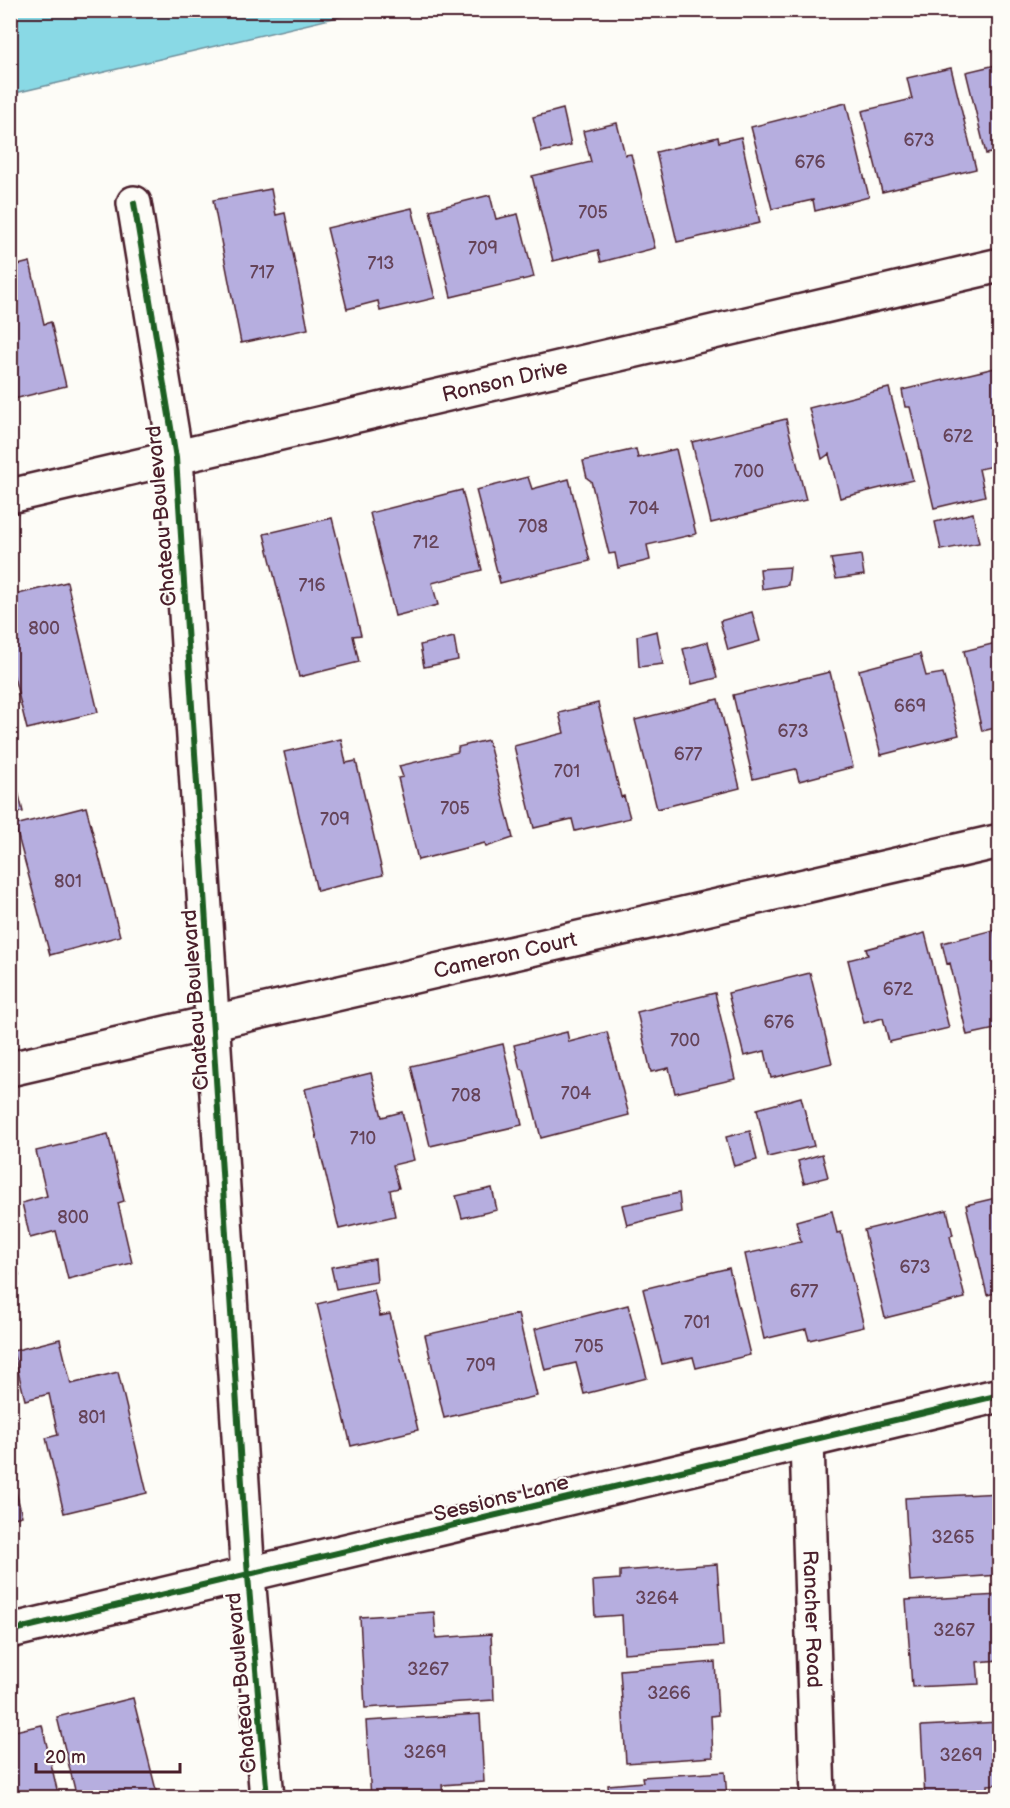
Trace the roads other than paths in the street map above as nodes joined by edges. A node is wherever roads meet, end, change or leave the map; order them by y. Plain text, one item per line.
1 (134, 203) dead end
2 (999, 265) edge
3 (176, 458) junction
4 (10, 496) edge
5 (999, 841) edge
6 (213, 1022) junction
7 (10, 1069) edge
8 (999, 1395) edge
9 (807, 1441) junction
10 (249, 1576) junction
11 (10, 1631) edge
12 (267, 1797) edge
13 (818, 1797) edge

1 - 3 street, Chateau Boulevard
2 - 3 street, Ronson Drive
3 - 4 street, Ronson Drive
3 - 6 street, Chateau Boulevard
5 - 6 street, Cameron Court
6 - 7 street, Cameron Court
6 - 10 street, Chateau Boulevard
8 - 9 street, Sessions Lane
9 - 10 street, Sessions Lane
9 - 13 street, Rancher Road
10 - 11 street, Sessions Lane
10 - 12 street, Chateau Boulevard

